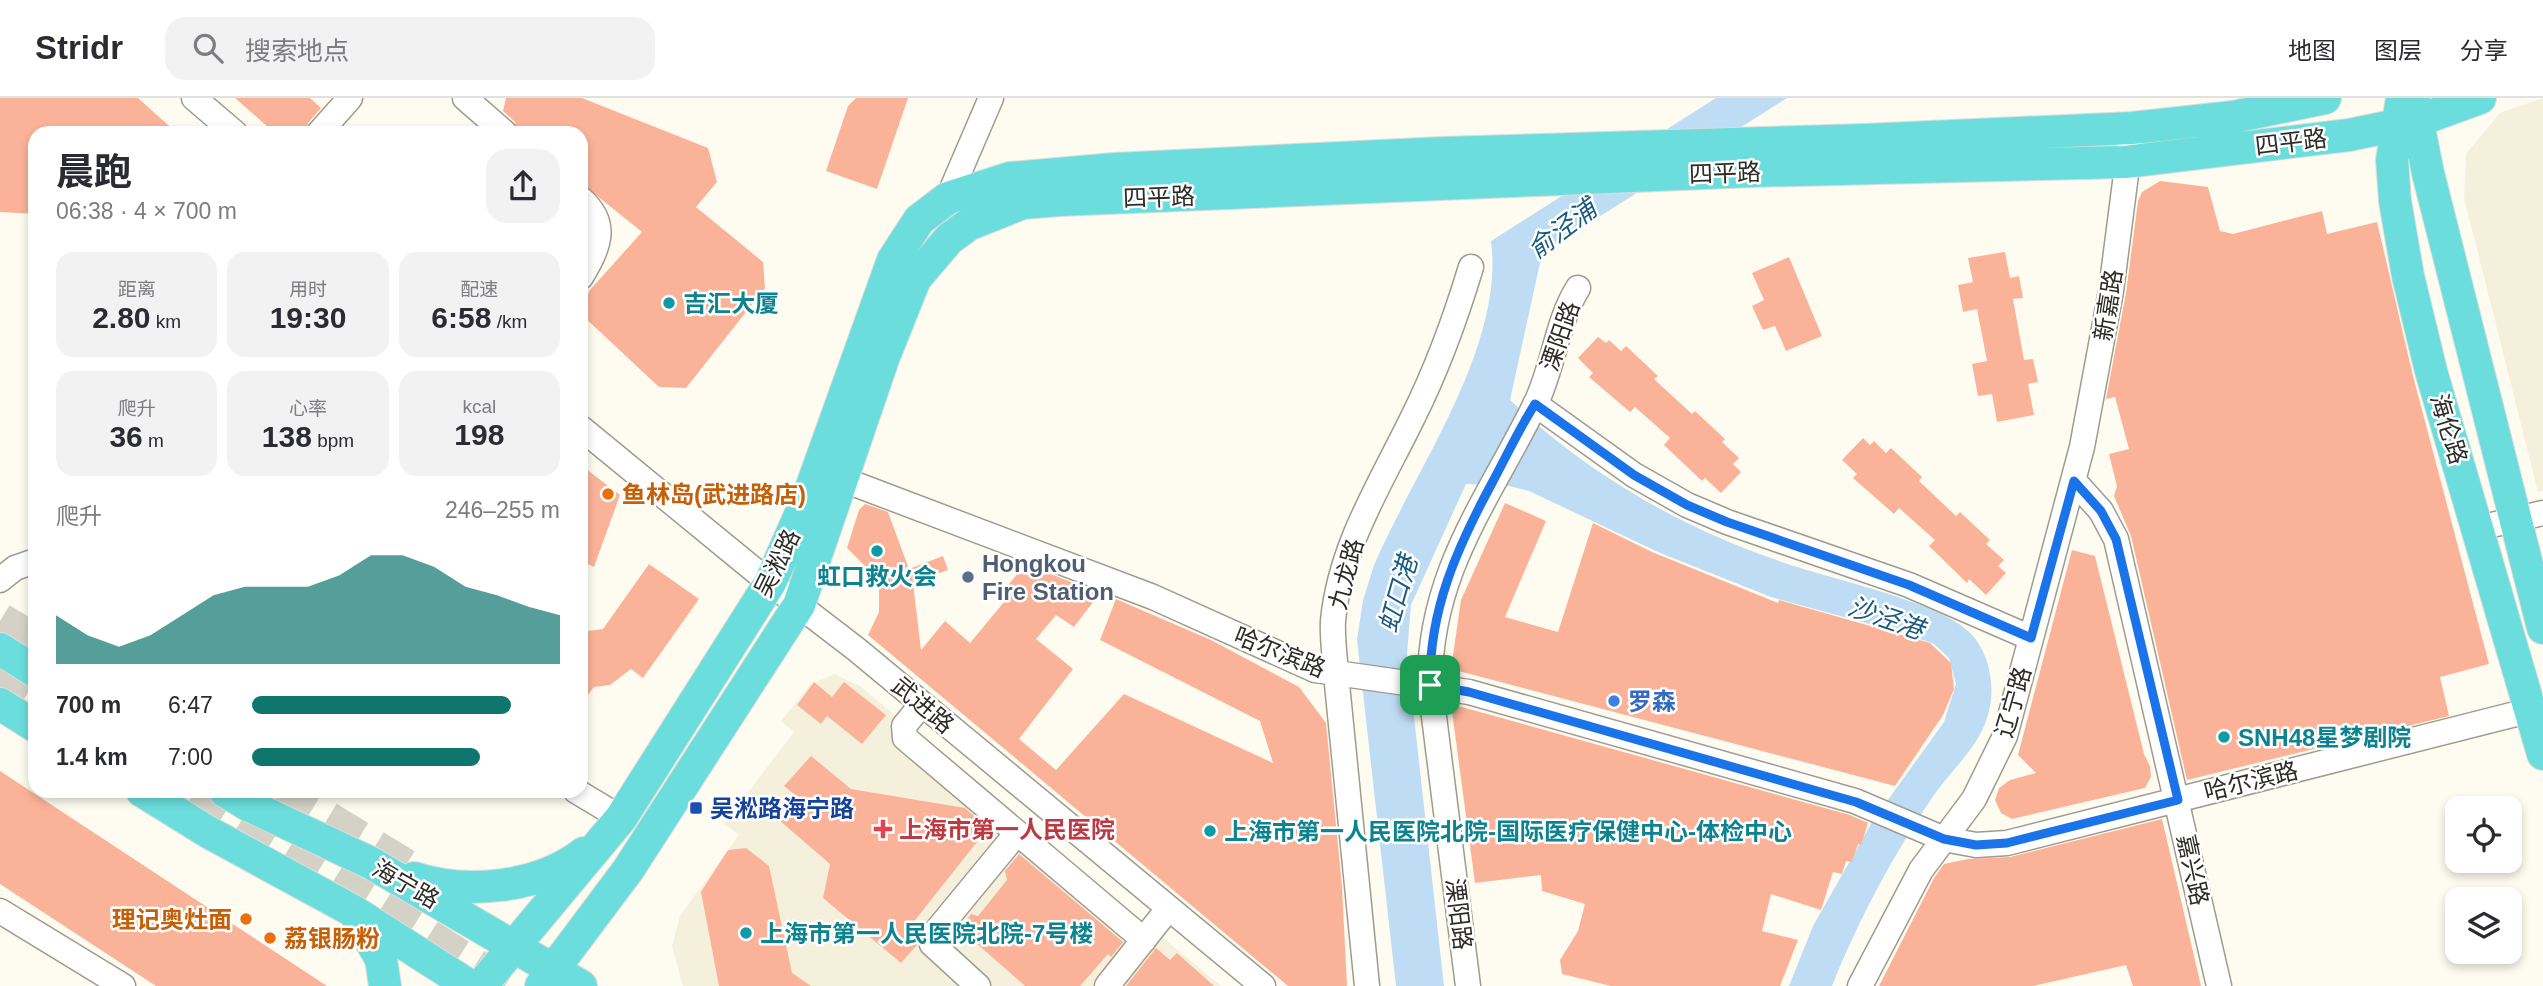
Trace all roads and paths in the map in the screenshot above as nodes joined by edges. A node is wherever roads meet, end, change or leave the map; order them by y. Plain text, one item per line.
1 (194, 98) edge
2 (350, 98) edge
3 (465, 98) edge
4 (991, 98) edge
5 (2325, 98) edge
6 (2480, 98) edge
7 (2407, 111) edge
8 (227, 126) edge
9 (325, 126) edge
10 (497, 126) edge
11 (2132, 128) junction
12 (2125, 162) junction
13 (948, 198) junction
14 (588, 206) edge
15 (968, 225) joint
16 (588, 265) edge
17 (1471, 267) dead end
18 (1578, 288) dead end
19 (1531, 410) junction
20 (588, 434) edge
21 (844, 480) junction
22 (2074, 481) junction
23 (2530, 516) edge
24 (2479, 528) junction
25 (28, 563) edge
26 (0, 580) edge
27 (770, 583) junction
28 (799, 605) junction
29 (2543, 628) edge
30 (2031, 638) junction
31 (0, 649) edge
32 (28, 667) edge
33 (1347, 676) junction
34 (1423, 684) junction
35 (0, 704) edge
36 (922, 704) junction
37 (2537, 708) edge
38 (28, 722) edge
39 (2543, 754) edge
40 (153, 798) edge
41 (236, 798) edge
42 (584, 798) edge
43 (2178, 800) junction
44 (614, 826) junction
45 (1017, 832) junction
46 (1933, 834) junction
47 (371, 863) junction
48 (1168, 909) junction
49 (0, 911) edge
50 (353, 911) junction
51 (1144, 940) junction
52 (515, 947) junction
53 (548, 977) edge
54 (123, 986) edge
55 (385, 986) edge
56 (470, 986) edge
57 (481, 986) edge
58 (581, 986) edge
59 (978, 986) edge
60 (1107, 986) edge
61 (1263, 986) edge
62 (1367, 986) edge
63 (1468, 986) edge
64 (1860, 986) edge
65 (2219, 986) edge

1 - 8 street
2 - 9 street
3 - 10 street
4 - 13 street, 吴淞路
5 - 11 main road, 四平路
6 - 7 main road, 四平路
7 - 12 main road, 四平路
7 - 23 main road, 海伦路
7 - 24 main road, 海伦路
11 - 12 street, 新嘉路
11 - 13 main road, 四平路
12 - 15 main road, 四平路
12 - 22 street, 新嘉路
13 - 27 main road, 吴淞路
14 - 16 street
15 - 21 main road, 吴淞路
17 - 33 street, 九龙路
18 - 19 street, 溧阳路
19 - 30 street, 辽宁路
19 - 34 street, 溧阳路
20 - 27 street, 武进路
21 - 28 main road, 吴淞路
21 - 33 street, 哈尔滨路
22 - 30 street, 新嘉路
22 - 43 street, 嘉兴路
23 - 24 street
23 - 29 main road, 海伦路
24 - 37 main road, 海伦路
25 - 26 street
27 - 28 street, 武进路
27 - 44 main road, 吴淞路
28 - 36 street, 武进路
28 - 53 main road, 吴淞路
30 - 46 street, 辽宁路
31 - 32 main road
33 - 34 street, 哈尔滨路
33 - 62 street, 九龙路
34 - 46 street, 哈尔滨路
34 - 63 street, 溧阳路
35 - 38 main road
36 - 45 street
36 - 48 street, 武进路
37 - 39 main road, 海伦路
37 - 43 street, 哈尔滨路
40 - 50 main road, 海宁路
41 - 47 main road, 海宁路
42 - 44 street
43 - 46 street, 哈尔滨路
43 - 65 street, 嘉兴路
44 - 47 main road
44 - 52 main road, 吴淞路
45 - 51 street
45 - 59 street
46 - 64 street, 辽宁路
47 - 52 main road, 海宁路
48 - 51 street
48 - 61 street, 武进路
49 - 54 street
50 - 55 main road
50 - 56 main road, 海宁路
51 - 60 street
52 - 53 main road, 海宁路
52 - 57 main road, 吴淞路
53 - 58 main road, 海宁路

